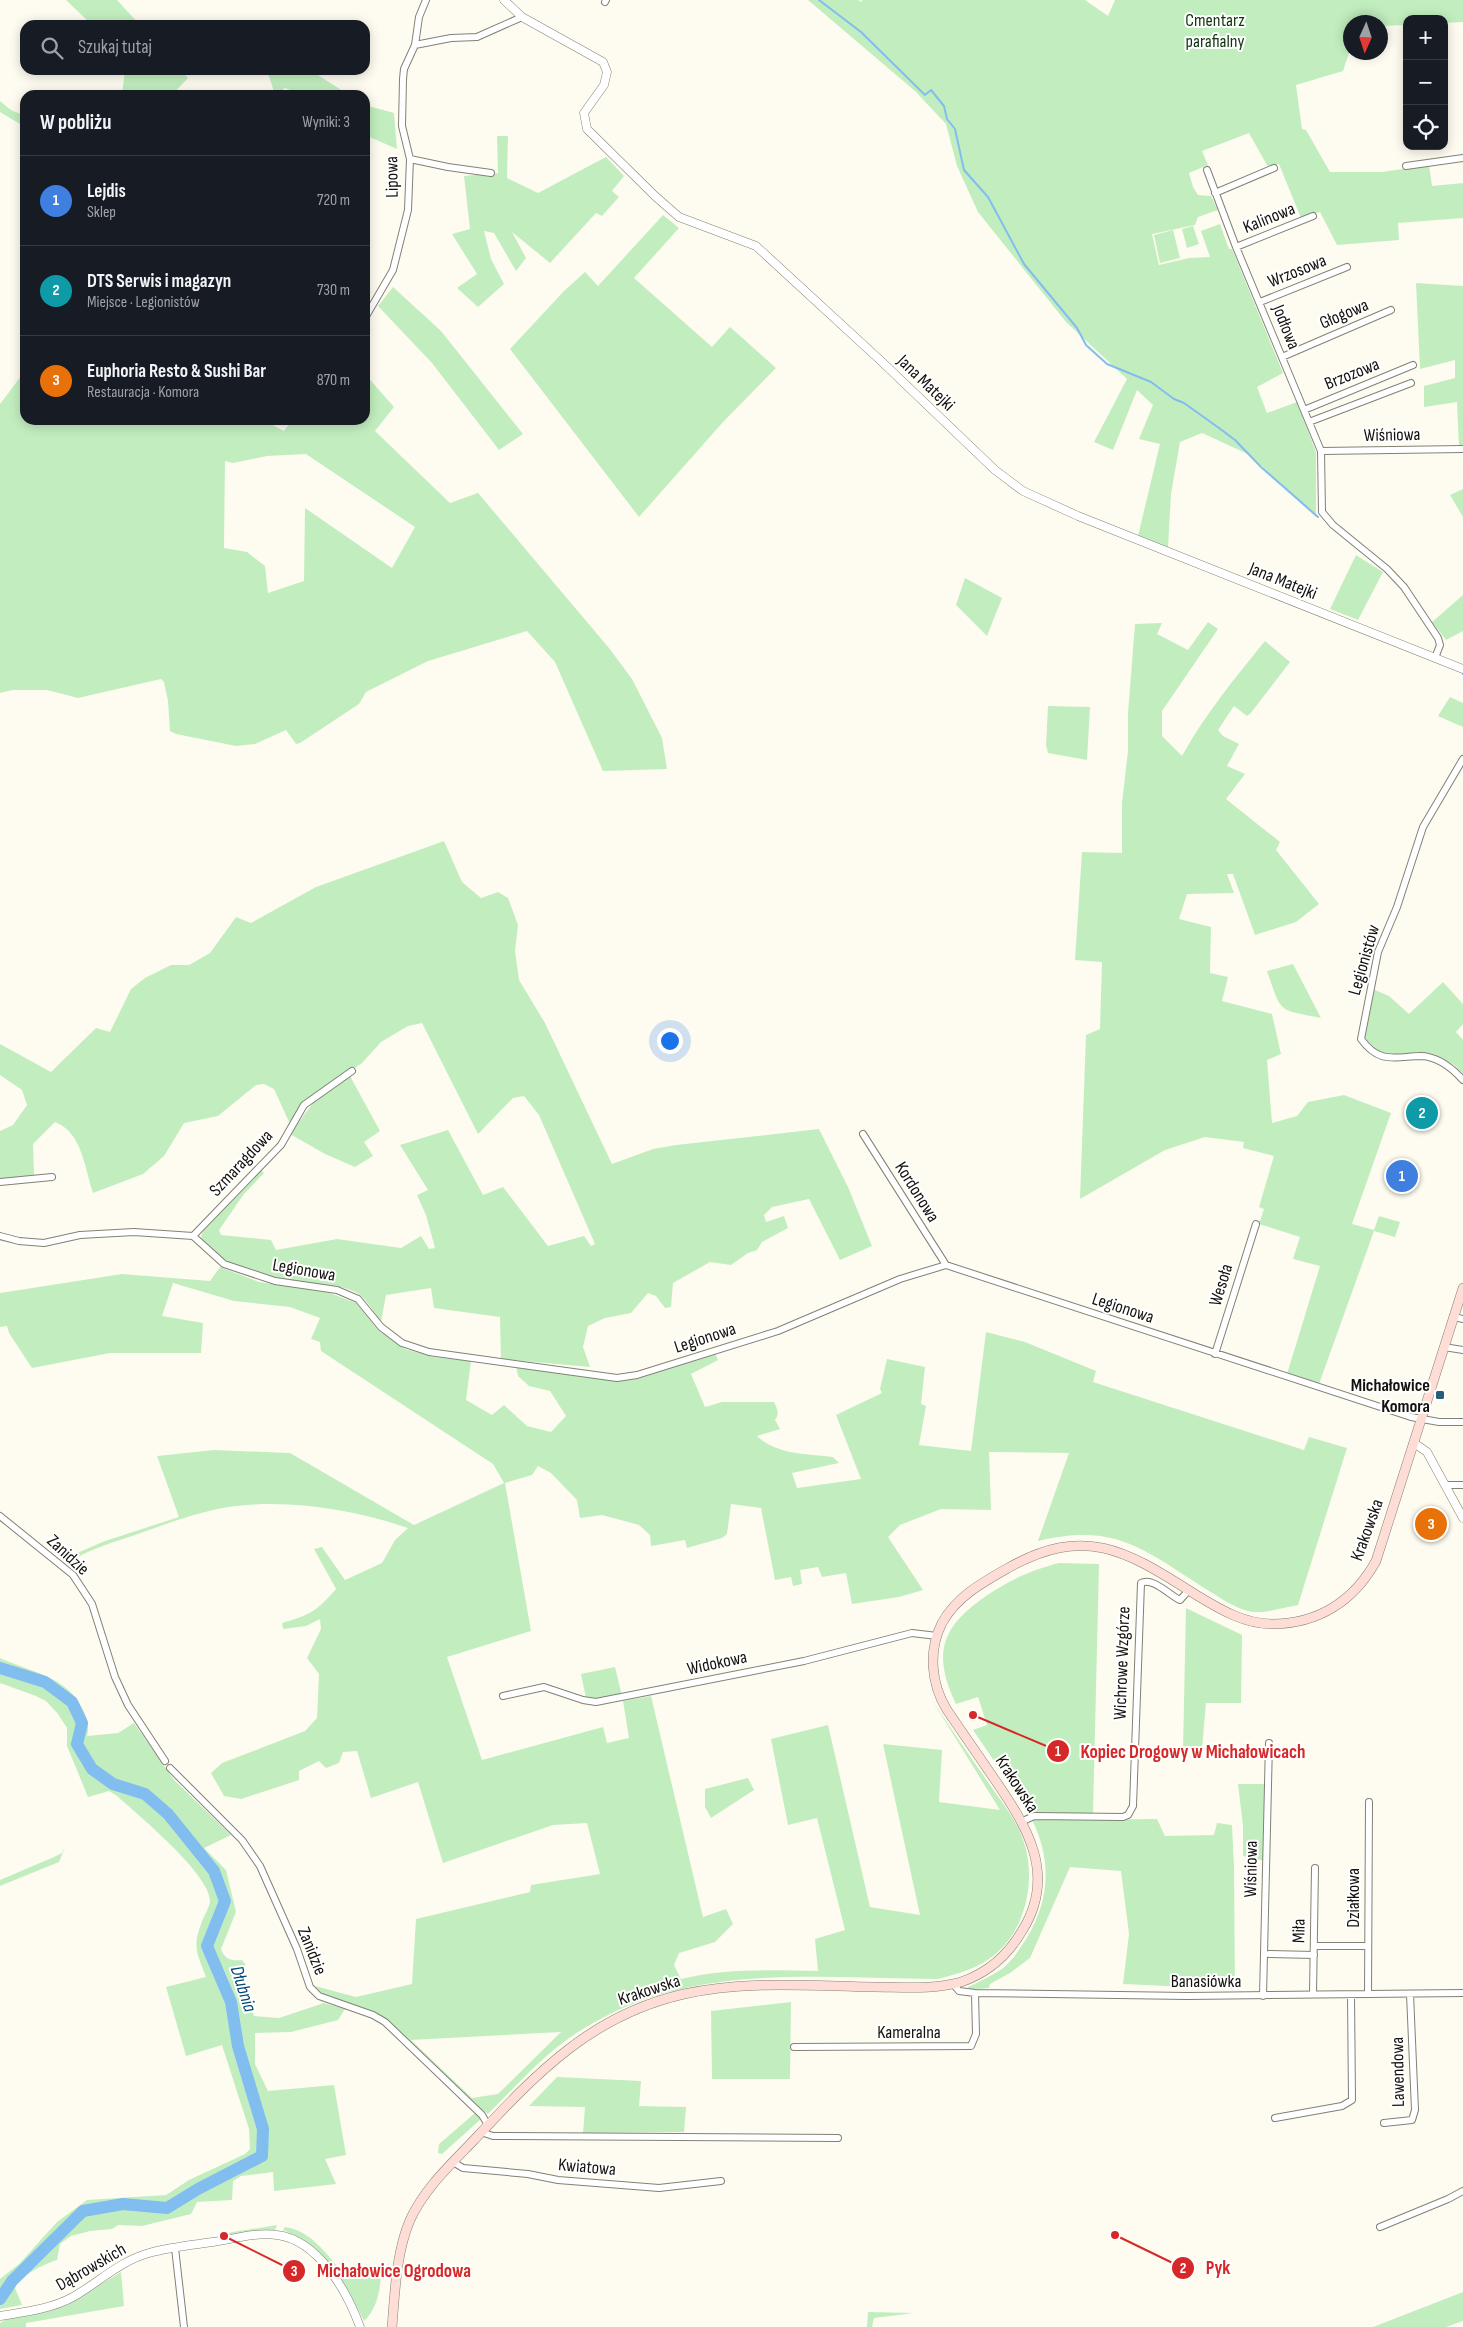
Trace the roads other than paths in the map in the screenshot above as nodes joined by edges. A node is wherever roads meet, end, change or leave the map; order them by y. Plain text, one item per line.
1 (426, 0) edge
2 (504, 0) edge
3 (522, 17) junction
4 (415, 45) junction
5 (1463, 158) edge
6 (410, 159) junction
7 (1406, 166) dead end
8 (1274, 168) dead end
9 (1207, 170) dead end
10 (491, 173) dead end
11 (1215, 192) junction
12 (1313, 216) dead end
13 (1236, 247) junction
14 (1347, 267) dead end
15 (1260, 302) junction
16 (370, 309) edge
17 (1391, 310) dead end
18 (1282, 357) junction
19 (1412, 365) dead end
20 (1410, 383) dead end
21 (1304, 410) junction
22 (1309, 422) junction
23 (1463, 449) edge
24 (1321, 451) junction
25 (1435, 658) junction
26 (1463, 669) edge
27 (1463, 759) edge
28 (352, 1071) dead end
29 (1463, 1080) edge
30 (863, 1134) dead end
31 (52, 1177) dead end
32 (0, 1182) edge
33 (1256, 1224) dead end
34 (0, 1236) edge
35 (193, 1236) junction
36 (946, 1265) junction
37 (1463, 1288) edge
38 (1459, 1318) edge
39 (1444, 1347) junction
40 (1463, 1350) edge
41 (1215, 1354) junction
42 (1421, 1419) junction
43 (1463, 1422) edge
44 (1414, 1443) junction
45 (1445, 1485) junction
46 (1463, 1485) edge
47 (0, 1516) edge
48 (1463, 1518) edge
49 (1189, 1590) junction
50 (937, 1636) junction
51 (503, 1696) dead end
52 (1269, 1743) dead end
53 (165, 1761) dead end
54 (170, 1768) dead end
55 (1369, 1802) dead end
56 (1023, 1821) junction
57 (1315, 1868) dead end
58 (1314, 1946) junction
59 (1364, 1946) dead end
60 (1269, 1954) dead end
61 (1314, 1955) junction
62 (952, 1984) junction
63 (975, 1993) junction
64 (1463, 1993) edge
65 (1314, 1994) junction
66 (1368, 1994) junction
67 (1410, 1994) junction
68 (1263, 1996) junction
69 (1350, 1996) junction
70 (794, 2047) dead end
71 (1275, 2118) dead end
72 (1384, 2123) dead end
73 (488, 2125) junction
74 (481, 2132) junction
75 (838, 2138) dead end
76 (453, 2162) junction
77 (721, 2181) dead end
78 (1463, 2191) edge
79 (1380, 2227) dead end
80 (175, 2248) junction
81 (2, 2316) edge
82 (184, 2327) edge
83 (360, 2327) edge
84 (392, 2327) edge

1 - 4 street, Lipowa
2 - 3 street, Jana Matejki
3 - 4 street
3 - 25 street, Jana Matejki
4 - 6 street, Lipowa
5 - 7 street
6 - 10 street
6 - 16 street, Lipowa
8 - 11 street
9 - 11 street, Jodłowa
11 - 13 street, Jodłowa
12 - 13 street, Kalinowa
13 - 15 street, Jodłowa
14 - 15 street, Wrzosowa
15 - 18 street, Jodłowa
17 - 18 street, Głogowa
18 - 21 street, Jodłowa
19 - 21 street, Brzozowa
20 - 22 street, Brzozowa
21 - 22 street, Jodłowa
22 - 24 street, Jodłowa
23 - 24 street, Wiśniowa
24 - 25 street, Jodłowa
25 - 26 street, Jana Matejki
27 - 29 street, Legionistów
28 - 35 street, Szmaragdowa
30 - 36 street, Kordonowa
31 - 32 street
33 - 41 street, Wesoła
34 - 35 street
35 - 36 street, Legionowa
36 - 41 street, Legionowa
37 - 38 main road, Krakowska
38 - 39 main road, Krakowska
39 - 40 street
39 - 42 main road, Krakowska
41 - 42 street, Legionowa
42 - 43 street, Legionowa
42 - 44 main road, Krakowska
44 - 45 street
44 - 49 main road, Krakowska
45 - 46 street
45 - 48 street
47 - 53 street, Zanidzie
49 - 50 main road, Krakowska
49 - 56 street, Wichrowe Wzgórze
50 - 51 street, Widokowa
50 - 56 main road, Krakowska
52 - 68 street, Wiśniowa
54 - 73 street, Zanidzie
55 - 66 street, Działkowa
56 - 62 main road, Krakowska
57 - 58 street, Miła
58 - 59 street
58 - 61 street, Miła
60 - 61 street
61 - 65 street, Miła
62 - 63 street, Banasiówka
62 - 73 main road, Krakowska
63 - 68 street, Banasiówka
63 - 70 street, Kameralna
64 - 67 street, Banasiówka
65 - 68 street, Banasiówka
65 - 69 street, Banasiówka
66 - 67 street, Banasiówka
66 - 69 street, Banasiówka
67 - 72 street, Lawendowa
69 - 71 street
73 - 74 main road, Krakowska
74 - 75 street
74 - 76 main road, Krakowska
76 - 77 street, Kwiatowa
76 - 84 main road, Krakowska
78 - 79 street
80 - 81 street, Dąbrowskich
80 - 82 street
80 - 83 street, Dąbrowskich

